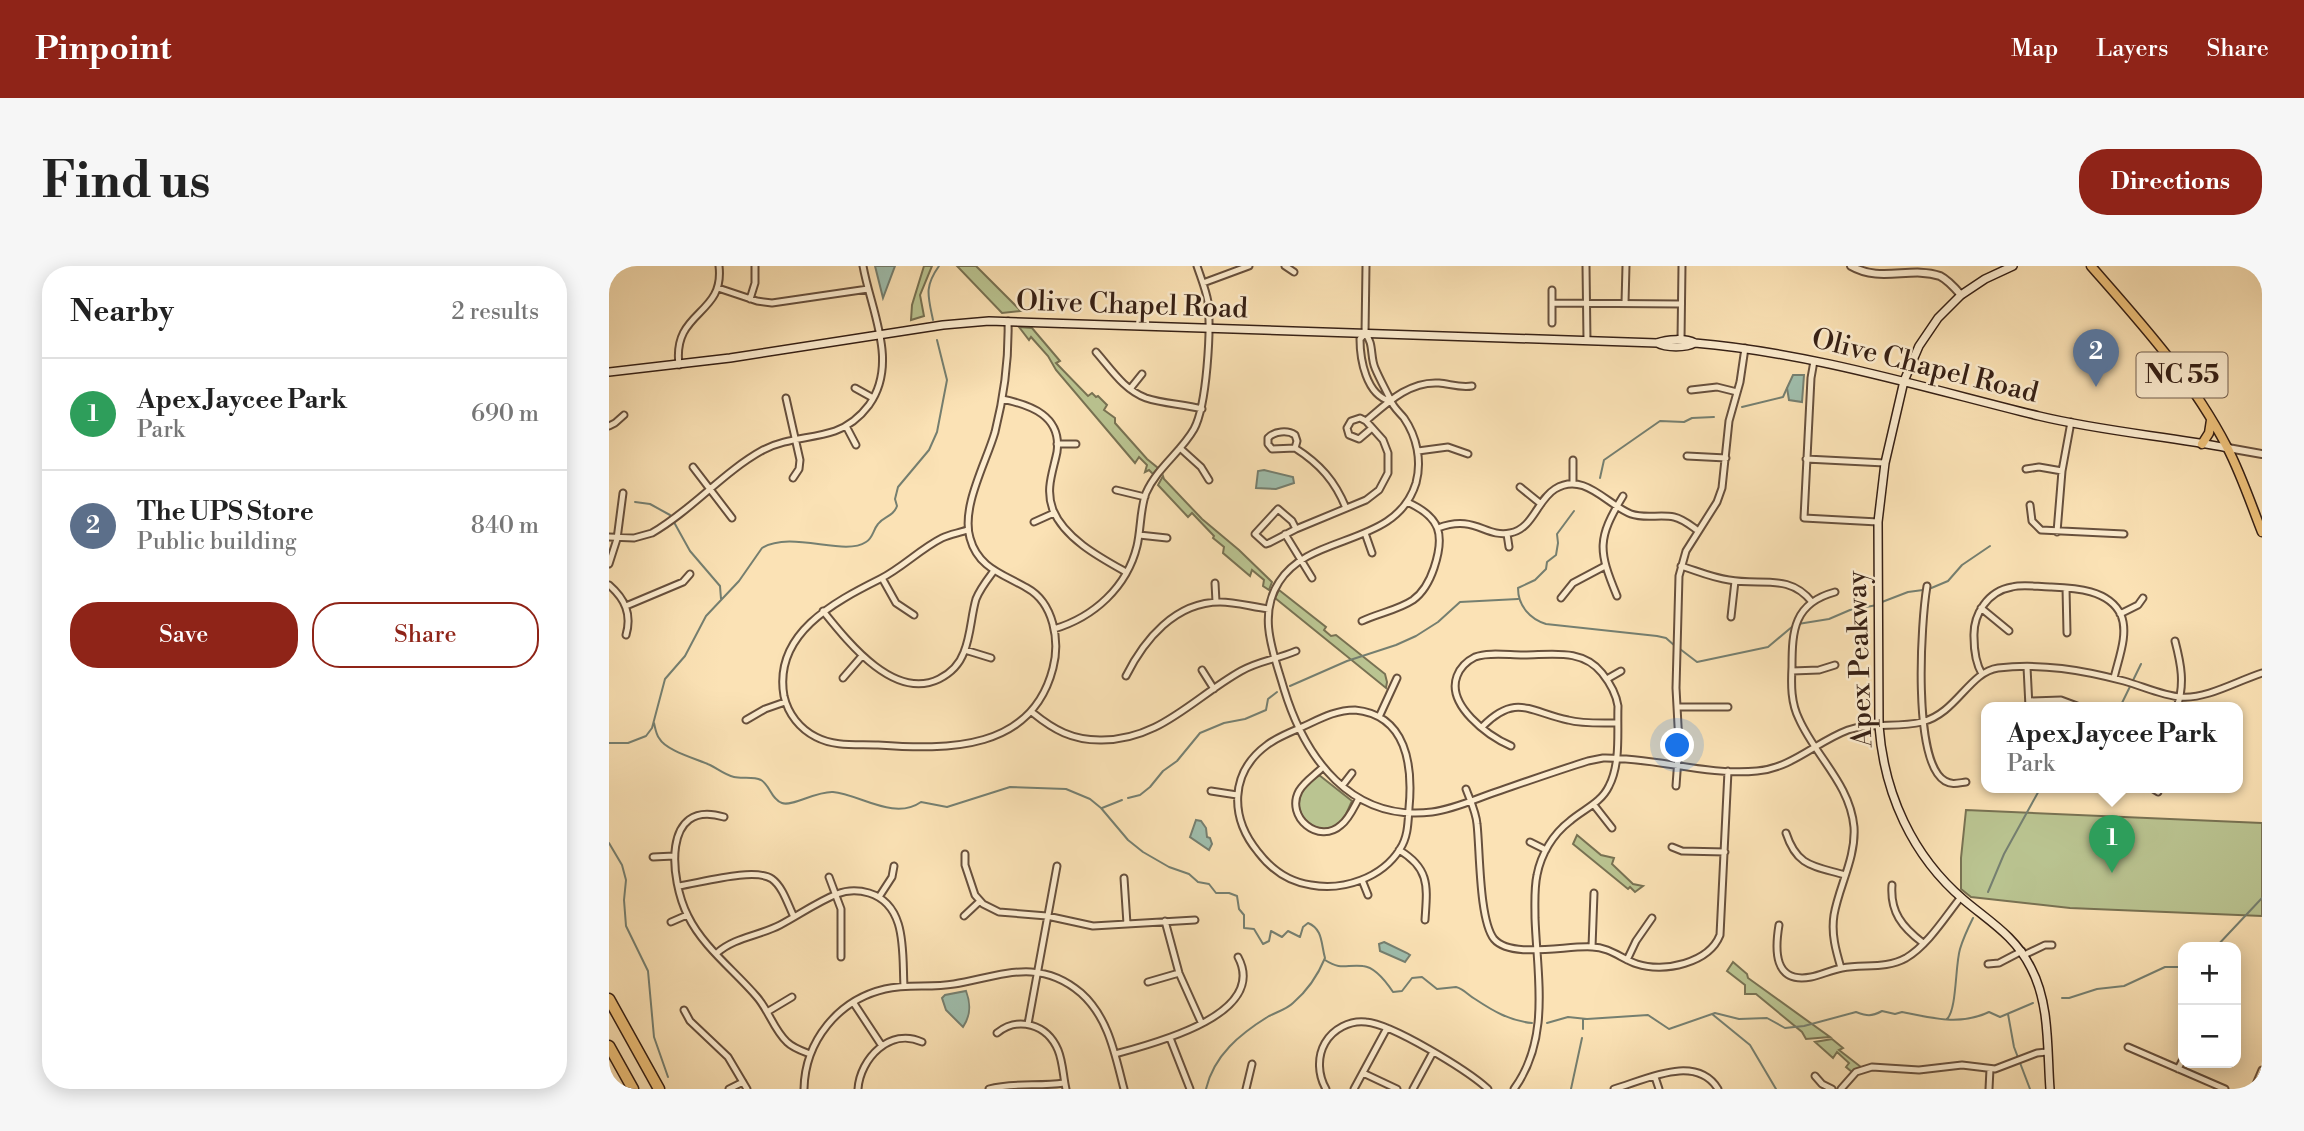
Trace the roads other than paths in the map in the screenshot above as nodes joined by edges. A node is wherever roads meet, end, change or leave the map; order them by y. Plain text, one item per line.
1 (719, 266) edge
2 (755, 266) edge
3 (863, 266) edge
4 (1197, 266) edge
5 (1249, 266) edge
6 (1285, 266) edge
7 (1366, 266) edge
8 (1586, 266) edge
9 (1626, 266) edge
10 (1682, 266) edge
11 (1851, 266) edge
12 (2013, 266) edge
13 (2091, 266) edge
14 (1294, 272) dead end
15 (1203, 283) junction
16 (718, 288) junction
17 (868, 289) junction
18 (1552, 290) dead end
19 (1961, 295) junction
20 (750, 299) junction
21 (1587, 302) junction
22 (1552, 303) junction
23 (1625, 303) junction
24 (1681, 304) junction
25 (1008, 321) junction
26 (1552, 323) dead end
27 (1207, 328) junction
28 (1365, 334) junction
29 (880, 336) junction
30 (1587, 340) junction
31 (1681, 341) junction
32 (1657, 343) junction
33 (1695, 343) junction
34 (1745, 348) junction
35 (1096, 352) dead end
36 (1814, 361) junction
37 (679, 365) junction
38 (609, 372) edge
39 (883, 372) junction
40 (893, 374) dead end
41 (1142, 374) dead end
42 (1904, 382) junction
43 (1472, 386) dead end
44 (855, 388) dead end
45 (1130, 389) junction
46 (1691, 390) dead end
47 (1737, 392) junction
48 (786, 398) dead end
49 (873, 398) junction
50 (1002, 399) junction
51 (1390, 401) junction
52 (1202, 409) junction
53 (624, 415) dead end
54 (2211, 420) junction
55 (1366, 421) junction
56 (2071, 422) junction
57 (609, 426) edge
58 (846, 426) junction
59 (1372, 428) junction
60 (795, 438) junction
61 (2202, 443) junction
62 (1057, 444) junction
63 (1076, 444) dead end
64 (856, 445) dead end
65 (1180, 448) junction
66 (1295, 448) junction
67 (2228, 448) junction
68 (1418, 451) junction
69 (1468, 454) dead end
70 (2262, 454) edge
71 (1687, 456) dead end
72 (1726, 458) junction
73 (1806, 459) junction
74 (1573, 460) dead end
75 (1885, 463) junction
76 (693, 467) dead end
77 (2026, 470) dead end
78 (2062, 471) junction
79 (793, 478) dead end
80 (1209, 480) dead end
81 (1573, 484) junction
82 (1520, 487) dead end
83 (710, 490) junction
84 (1115, 490) dead end
85 (623, 493) dead end
86 (1623, 496) dead end
87 (1145, 498) junction
88 (1407, 502) junction
89 (1541, 504) junction
90 (1618, 505) junction
91 (2030, 505) dead end
92 (1346, 508) junction
93 (1054, 513) junction
94 (732, 518) dead end
95 (1034, 522) dead end
96 (1878, 522) junction
97 (1438, 528) junction
98 (1296, 529) junction
99 (967, 530) junction
100 (1697, 530) junction
101 (2057, 532) junction
102 (2262, 532) edge
103 (1365, 533) junction
104 (1285, 534) junction
105 (1507, 534) junction
106 (2124, 534) dead end
107 (1139, 535) junction
108 (609, 537) edge
109 (1167, 538) dead end
110 (617, 539) junction
111 (1509, 547) dead end
112 (1372, 553) dead end
113 (1301, 561) junction
114 (609, 564) edge
115 (1605, 566) junction
116 (1681, 566) junction
117 (993, 572) junction
118 (1126, 572) junction
119 (690, 574) dead end
120 (882, 578) junction
121 (1313, 578) dead end
122 (1734, 581) junction
123 (1215, 583) dead end
124 (609, 585) edge
125 (1927, 586) dead end
126 (2066, 587) junction
127 (1835, 592) dead end
128 (1617, 596) dead end
129 (1561, 598) dead end
130 (2143, 598) dead end
131 (1216, 602) junction
132 (1812, 602) junction
133 (626, 606) junction
134 (1981, 608) junction
135 (1269, 609) junction
136 (823, 611) junction
137 (2120, 614) junction
138 (914, 615) dead end
139 (1731, 617) dead end
140 (1362, 621) dead end
141 (1054, 629) junction
142 (2009, 631) dead end
143 (2067, 633) dead end
144 (626, 635) dead end
145 (2175, 641) dead end
146 (965, 650) junction
147 (1296, 651) dead end
148 (862, 656) junction
149 (991, 657) dead end
150 (1276, 658) junction
151 (1835, 665) dead end
152 (2027, 667) junction
153 (1202, 670) dead end
154 (1621, 671) dead end
155 (1792, 671) junction
156 (2262, 673) edge
157 (1982, 674) junction
158 (1126, 677) dead end
159 (843, 678) dead end
160 (1397, 678) dead end
161 (2114, 678) junction
162 (1607, 679) junction
163 (1214, 689) junction
164 (2180, 697) junction
165 (785, 702) junction
166 (2029, 702) edge
167 (2045, 702) edge
168 (2066, 702) edge
169 (2178, 702) edge
170 (1677, 707) junction
171 (1728, 707) dead end
172 (1033, 713) junction
173 (1379, 717) junction
174 (745, 720) dead end
175 (1923, 722) junction
176 (1617, 723) junction
177 (1483, 726) junction
178 (1879, 726) junction
179 (1299, 729) junction
180 (1511, 746) dead end
181 (1815, 747) junction
182 (1416, 757) dead end
183 (1616, 758) junction
184 (1408, 759) junction
185 (1678, 765) junction
186 (1322, 768) junction
187 (1728, 771) junction
188 (1352, 773) dead end
189 (1966, 782) dead end
190 (1947, 783) junction
191 (1342, 786) junction
192 (1675, 786) dead end
193 (1467, 789) dead end
194 (1211, 790) dead end
195 (1943, 791) dead end
196 (1237, 795) junction
197 (1359, 798) junction
198 (1471, 801) junction
199 (1594, 804) junction
200 (1409, 812) junction
201 (725, 817) dead end
202 (1612, 828) dead end
203 (1786, 832) dead end
204 (1530, 842) dead end
205 (1672, 847) dead end
206 (1399, 850) junction
207 (1546, 850) junction
208 (1725, 852) junction
209 (965, 854) dead end
210 (674, 856) junction
211 (653, 857) dead end
212 (894, 866) dead end
213 (1057, 866) dead end
214 (1845, 875) junction
215 (829, 877) dead end
216 (1124, 878) dead end
217 (1362, 880) junction
218 (1892, 885) dead end
219 (679, 886) junction
220 (1594, 893) dead end
221 (837, 894) junction
222 (1368, 895) dead end
223 (879, 897) junction
224 (1961, 897) junction
225 (979, 901) junction
226 (687, 915) junction
227 (964, 916) dead end
228 (1047, 916) junction
229 (795, 917) junction
230 (1652, 918) dead end
231 (1195, 919) dead end
232 (1425, 920) dead end
233 (1165, 921) junction
234 (671, 922) dead end
235 (1127, 924) junction
236 (1779, 925) dead end
237 (1923, 943) junction
238 (2052, 945) dead end
239 (1592, 947) junction
240 (1537, 949) junction
241 (717, 953) junction
242 (2023, 953) junction
243 (841, 957) dead end
244 (1238, 957) dead end
245 (1627, 960) junction
246 (1988, 964) dead end
247 (1841, 968) junction
248 (1037, 972) junction
249 (1179, 973) junction
250 (1148, 982) dead end
251 (904, 986) junction
252 (792, 997) dead end
253 (609, 999) edge
254 (853, 1002) junction
255 (684, 1010) dead end
256 (767, 1012) junction
257 (1201, 1022) junction
258 (1028, 1024) junction
259 (1387, 1028) junction
260 (997, 1033) dead end
261 (1170, 1038) junction
262 (922, 1042) dead end
263 (609, 1046) edge
264 (882, 1046) junction
265 (2128, 1047) dead end
266 (1433, 1052) junction
267 (2047, 1052) junction
268 (810, 1054) junction
269 (1115, 1054) junction
270 (1252, 1065) dead end
271 (1990, 1069) junction
272 (2178, 1069) joint
273 (2262, 1070) edge
274 (1363, 1073) junction
275 (1815, 1076) dead end
276 (1655, 1077) junction
277 (743, 1082) junction
278 (1065, 1086) edge
279 (633, 1089) edge
280 (659, 1089) edge
281 (729, 1089) edge
282 (747, 1089) edge
283 (804, 1089) edge
284 (858, 1089) edge
285 (989, 1089) edge
286 (1124, 1089) edge
287 (1190, 1089) edge
288 (1246, 1089) edge
289 (1327, 1089) edge
290 (1354, 1089) edge
291 (1397, 1089) edge
292 (1413, 1089) edge
293 (1488, 1089) edge
294 (1514, 1089) edge
295 (1614, 1089) edge
296 (1659, 1089) edge
297 (1718, 1089) edge
298 (1832, 1089) edge
299 (1841, 1089) edge
300 (1989, 1089) edge
301 (2050, 1089) edge
302 (2225, 1089) edge
303 (2254, 1089) edge

1 - 16 street
2 - 20 street
3 - 17 street
4 - 15 street
5 - 15 street
6 - 14 street
7 - 28 street
8 - 21 street
9 - 23 street
10 - 24 street
11 - 19 street
12 - 19 main road, Apex Peakway
13 - 54 main road, NC 55
15 - 27 street
16 - 20 street
16 - 37 street
17 - 20 street
17 - 29 street
18 - 22 street
19 - 42 main road, Apex Peakway
21 - 22 street
21 - 23 street
21 - 30 street
22 - 26 street
23 - 24 street
24 - 31 street
25 - 27 main road, Olive Chapel Road
25 - 29 main road, Olive Chapel Road
25 - 50 street
27 - 28 main road, Olive Chapel Road
27 - 52 street
28 - 30 main road, Olive Chapel Road
28 - 51 street
28 - 51 street
29 - 37 main road, Olive Chapel Road
29 - 39 street
30 - 32 main road, Olive Chapel Road
31 - 32 main road, Olive Chapel Road
31 - 33 main road, Olive Chapel Road
32 - 33 main road, Olive Chapel Road
33 - 34 main road, Olive Chapel Road
34 - 36 main road, Olive Chapel Road
34 - 47 street
35 - 45 street
36 - 42 main road, Olive Chapel Road
36 - 73 street
37 - 38 main road, Olive Chapel Road
39 - 40 street
39 - 49 street
41 - 45 street
42 - 56 main road, Olive Chapel Road
42 - 75 main road, Apex Peakway
43 - 51 street
44 - 49 street
45 - 52 street
46 - 47 street
47 - 72 street
48 - 60 street
49 - 58 street
50 - 62 street
50 - 99 street
51 - 55 street
51 - 68 street
52 - 65 street
53 - 57 street
54 - 61 main road
54 - 67 main road, NC 55
55 - 59 street
55 - 59 street
56 - 61 main road, Olive Chapel Road
56 - 78 street
58 - 60 street
58 - 64 street
59 - 92 street
60 - 79 street
60 - 83 street
61 - 67 main road, Olive Chapel Road
62 - 63 street
62 - 93 street
65 - 80 street
65 - 87 street
66 - 66 street
66 - 92 street
67 - 70 street
67 - 102 main road, NC 55
68 - 69 street
68 - 88 street
71 - 72 street
72 - 100 street
73 - 75 street
73 - 96 street
74 - 81 street
75 - 96 main road, Apex Peakway
76 - 83 street
77 - 78 street
78 - 101 street
81 - 89 street
81 - 90 street
82 - 89 street
83 - 94 street
83 - 110 street
84 - 87 street
85 - 110 street
86 - 90 street
87 - 107 street
88 - 97 street
88 - 103 street
89 - 105 street
90 - 100 street
90 - 115 street
91 - 101 street
92 - 98 street
93 - 95 street
93 - 118 street
96 - 178 main road, Apex Peakway
97 - 105 street
97 - 140 street
98 - 104 street
98 - 104 street
99 - 117 street
99 - 120 street
100 - 116 street
101 - 106 street
103 - 112 street
103 - 113 street
104 - 113 street
105 - 111 street
107 - 109 street
107 - 118 street
108 - 110 street
110 - 114 street
113 - 121 street
113 - 135 street
115 - 128 street
115 - 129 street
116 - 122 street
116 - 170 street
117 - 141 street
117 - 146 street
118 - 141 street
119 - 133 street
120 - 136 street
120 - 138 street
122 - 132 street
122 - 139 street
123 - 131 street
124 - 133 street
125 - 175 street
126 - 134 street
126 - 137 street
126 - 143 street
127 - 132 street
130 - 137 street
131 - 135 street
131 - 158 street
132 - 155 street
133 - 144 street
134 - 142 street
134 - 157 street
135 - 150 street
136 - 148 street
136 - 165 street
137 - 161 street
141 - 172 street
145 - 164 street
146 - 148 street
146 - 149 street
147 - 150 street
148 - 159 street
150 - 163 street
150 - 179 street
151 - 155 street
152 - 157 street
152 - 161 street
152 - 166 street
153 - 163 street
154 - 162 street
155 - 181 street
156 - 164 street
157 - 175 street
160 - 173 street
161 - 164 street
162 - 176 street
162 - 177 street
163 - 172 street
164 - 169 street
165 - 172 street
165 - 174 street
167 - 168 street
170 - 171 street
170 - 185 street
173 - 179 street
173 - 184 street
175 - 178 street
175 - 190 street
176 - 177 street
176 - 183 street
177 - 180 street
178 - 181 street
178 - 224 main road, Apex Peakway
179 - 186 street
179 - 196 street
181 - 187 street
181 - 214 street
182 - 184 street
183 - 185 street
183 - 198 street
183 - 199 street
184 - 200 street
185 - 187 street
185 - 192 street
186 - 191 street
186 - 197 street
187 - 208 street
188 - 191 street
189 - 190 street
190 - 195 street
191 - 197 street
193 - 198 street
194 - 196 street
196 - 217 street
197 - 200 street
198 - 200 street
198 - 240 street
199 - 202 street
199 - 207 street
200 - 206 street
201 - 210 street
203 - 214 street
204 - 207 street
205 - 208 street
206 - 217 street
206 - 232 street
207 - 240 street
208 - 245 street
209 - 225 street
210 - 211 street
210 - 219 street
212 - 223 street
213 - 228 street
214 - 247 street
215 - 221 street
216 - 235 street
217 - 222 street
218 - 237 street
219 - 226 street
219 - 229 street
220 - 239 street
221 - 223 street
221 - 229 street
221 - 243 street
223 - 251 street
224 - 237 street
224 - 242 main road, Apex Peakway
225 - 227 street
225 - 228 street
226 - 234 street
226 - 241 street
228 - 235 street
228 - 248 street
229 - 241 street
230 - 245 street
231 - 233 street
233 - 235 street
233 - 249 street
236 - 247 street
237 - 247 street
238 - 242 street
239 - 240 street
239 - 245 street
240 - 294 street
241 - 256 street
242 - 246 street
242 - 267 main road, Apex Peakway
244 - 257 street
248 - 251 street
248 - 258 street
248 - 269 street
249 - 250 street
249 - 257 street
251 - 254 street
252 - 256 street
253 - 280 highway
254 - 264 street
254 - 268 street
255 - 277 street
256 - 268 street
257 - 261 street
258 - 260 street
258 - 278 street
259 - 266 street
259 - 274 street
259 - 289 street
261 - 269 street
261 - 287 street
262 - 264 street
263 - 279 highway
264 - 284 street
265 - 272 street
266 - 292 street
266 - 293 street
267 - 271 street
267 - 301 main road, Apex Peakway
268 - 283 street
269 - 286 street
270 - 288 street
271 - 299 street
271 - 300 street
272 - 302 street
273 - 303 street
274 - 290 street
274 - 291 street
275 - 298 street
276 - 295 street
276 - 296 street
276 - 297 street
277 - 281 street
277 - 282 street
278 - 285 street

